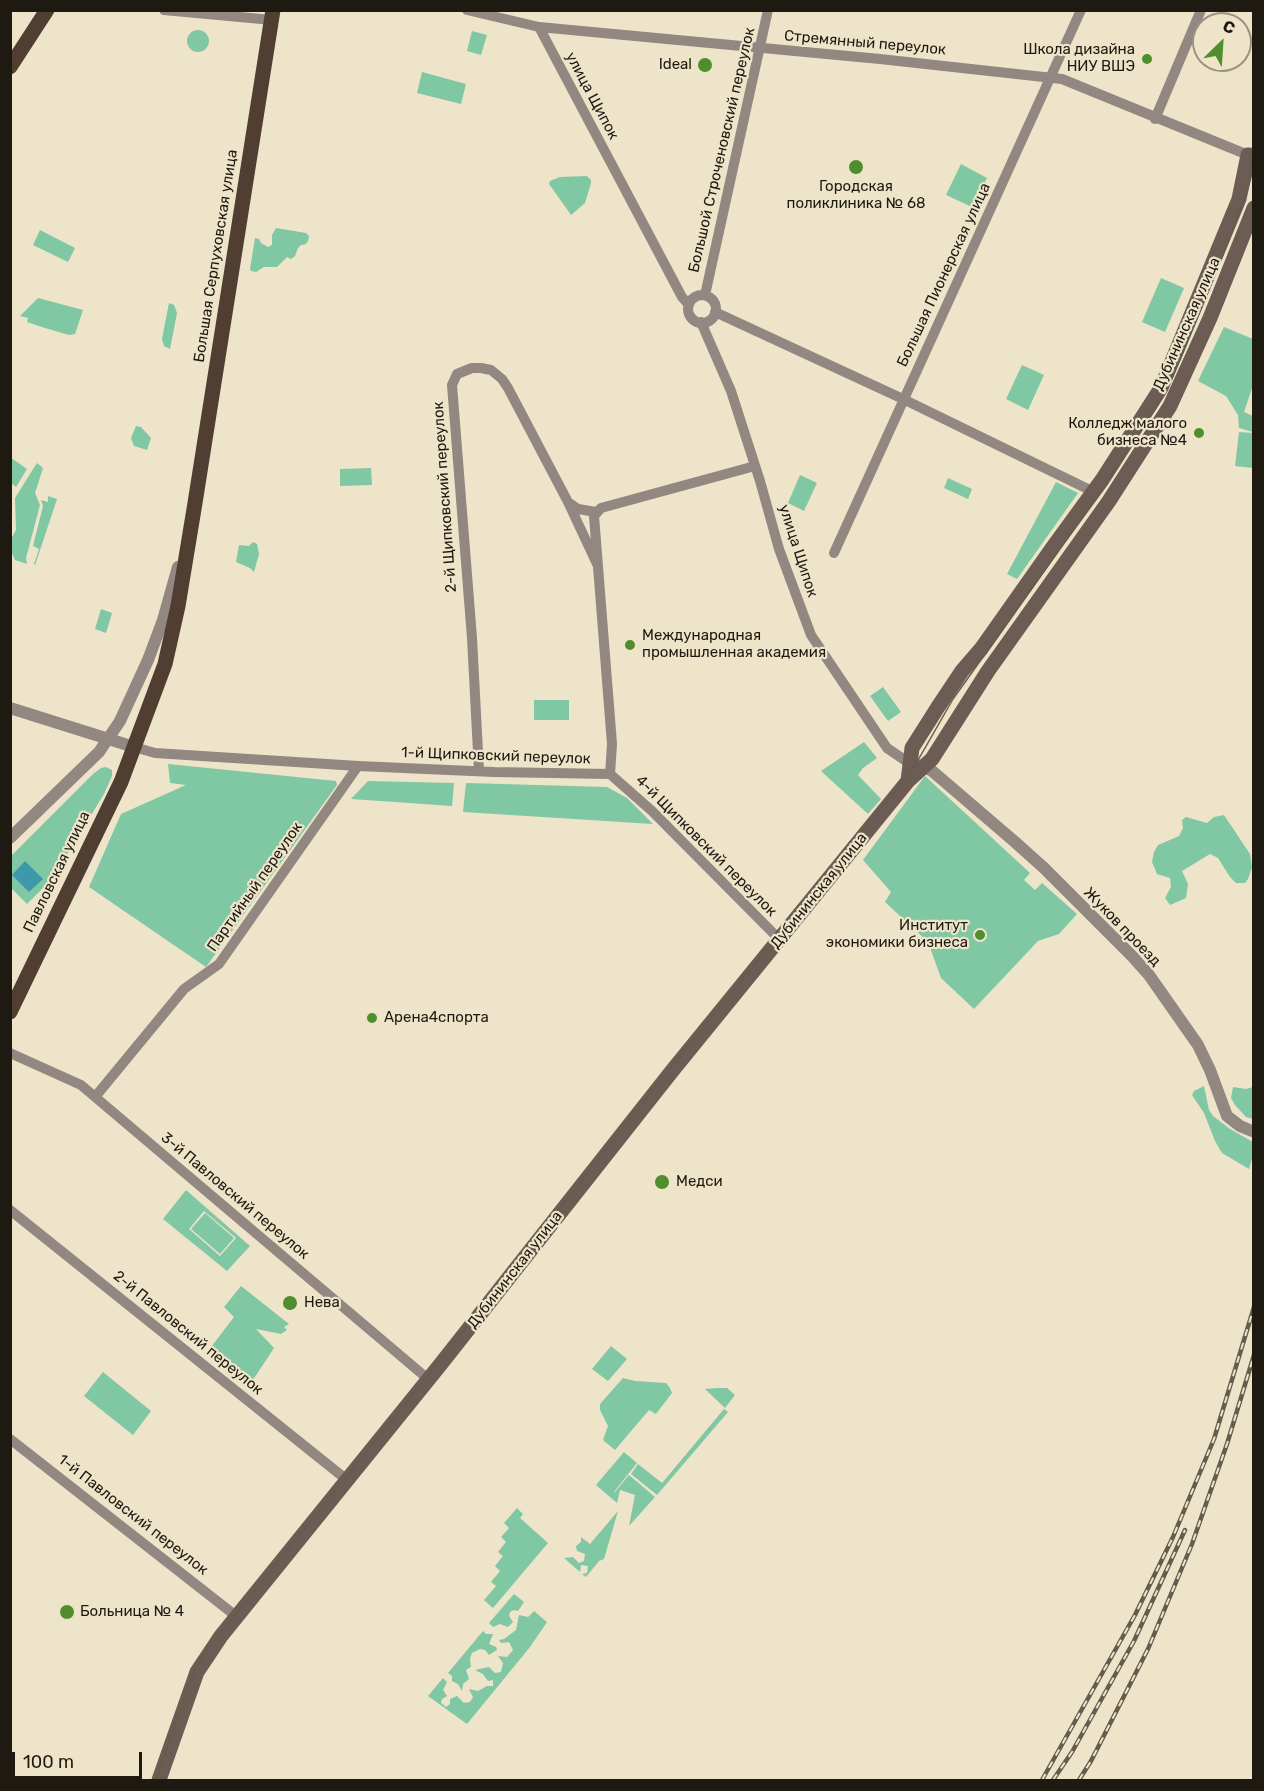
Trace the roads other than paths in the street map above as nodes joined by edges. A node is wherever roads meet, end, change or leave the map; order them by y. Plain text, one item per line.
1 (47, 10) edge
2 (164, 10) edge
3 (467, 10) edge
4 (768, 10) edge
5 (1081, 10) edge
6 (1200, 10) edge
7 (272, 15) edge
8 (539, 27) junction
9 (760, 48) junction
10 (10, 67) edge
11 (1051, 77) junction
12 (1155, 119) junction
13 (1251, 156) edge
14 (1254, 208) edge
15 (705, 295) junction
16 (689, 305) junction
17 (715, 312) junction
18 (701, 322) junction
19 (903, 399) junction
20 (755, 466) junction
21 (1094, 492) junction
22 (568, 502) junction
23 (194, 508) junction
24 (596, 512) junction
25 (834, 553) dead end
26 (597, 564) junction
27 (10, 708) edge
28 (108, 739) junction
29 (134, 747) junction
30 (909, 763) junction
31 (358, 766) junction
32 (928, 769) junction
33 (479, 771) junction
34 (610, 774) junction
35 (908, 781) junction
36 (10, 838) edge
37 (780, 940) junction
38 (10, 1012) edge
39 (10, 1053) edge
40 (95, 1097) junction
41 (1253, 1131) edge
42 (10, 1210) edge
43 (428, 1379) junction
44 (10, 1439) edge
45 (347, 1480) junction
46 (237, 1616) junction
47 (159, 1780) edge

1 - 10 main road
2 - 7 street
3 - 8 street, Стремянный переулок
4 - 9 street, Большой Строченовский переулок
5 - 11 street, Большая Пионерская улица
6 - 12 street
7 - 23 main road, Большая Серпуховская улица
8 - 9 street, Стремянный переулок
8 - 16 street, улица Щипок
9 - 11 street, Стремянный переулок
9 - 15 street, Большой Строченовский переулок
11 - 12 street, Стремянный переулок
11 - 19 street, Большая Пионерская улица
12 - 13 street, Стремянный переулок
13 - 21 main road, Дубининская улица
14 - 32 main road, Дубининская улица
15 - 16 street
15 - 17 street
16 - 18 street
17 - 18 street
17 - 19 street
18 - 20 street, улица Щипок
19 - 21 street
19 - 25 street, Большая Пионерская улица
20 - 24 street
20 - 30 street, улица Щипок
21 - 30 main road, Дубининская улица
22 - 24 street
22 - 26 street, 2-й Щипковский переулок
22 - 33 street, 2-й Щипковский переулок
23 - 28 street, Большая Серпуховская улица
23 - 29 main road, Большая Серпуховская улица
24 - 26 street, 1-й Щипковский переулок
26 - 34 street, 1-й Щипковский переулок
27 - 28 street
28 - 29 street
28 - 36 street, Большая Серпуховская улица
29 - 31 street, 1-й Щипковский переулок
29 - 38 main road, Павловская улица
30 - 32 street
30 - 35 main road, Дубининская улица
31 - 33 street, 1-й Щипковский переулок
31 - 40 street, Партийный переулок
32 - 35 main road, Дубининская улица
32 - 41 street, Жуков проезд
33 - 34 street, 1-й Щипковский переулок
34 - 37 street, 4-й Щипковский переулок
35 - 37 main road, Дубининская улица
37 - 43 main road, Дубининская улица
39 - 40 street, 3-й Павловский переулок
40 - 43 street, 3-й Павловский переулок
42 - 45 street, 2-й Павловский переулок
43 - 45 main road, Дубининская улица
44 - 46 street, 1-й Павловский переулок
45 - 46 main road, Дубининская улица
46 - 47 main road, Дубининская улица

